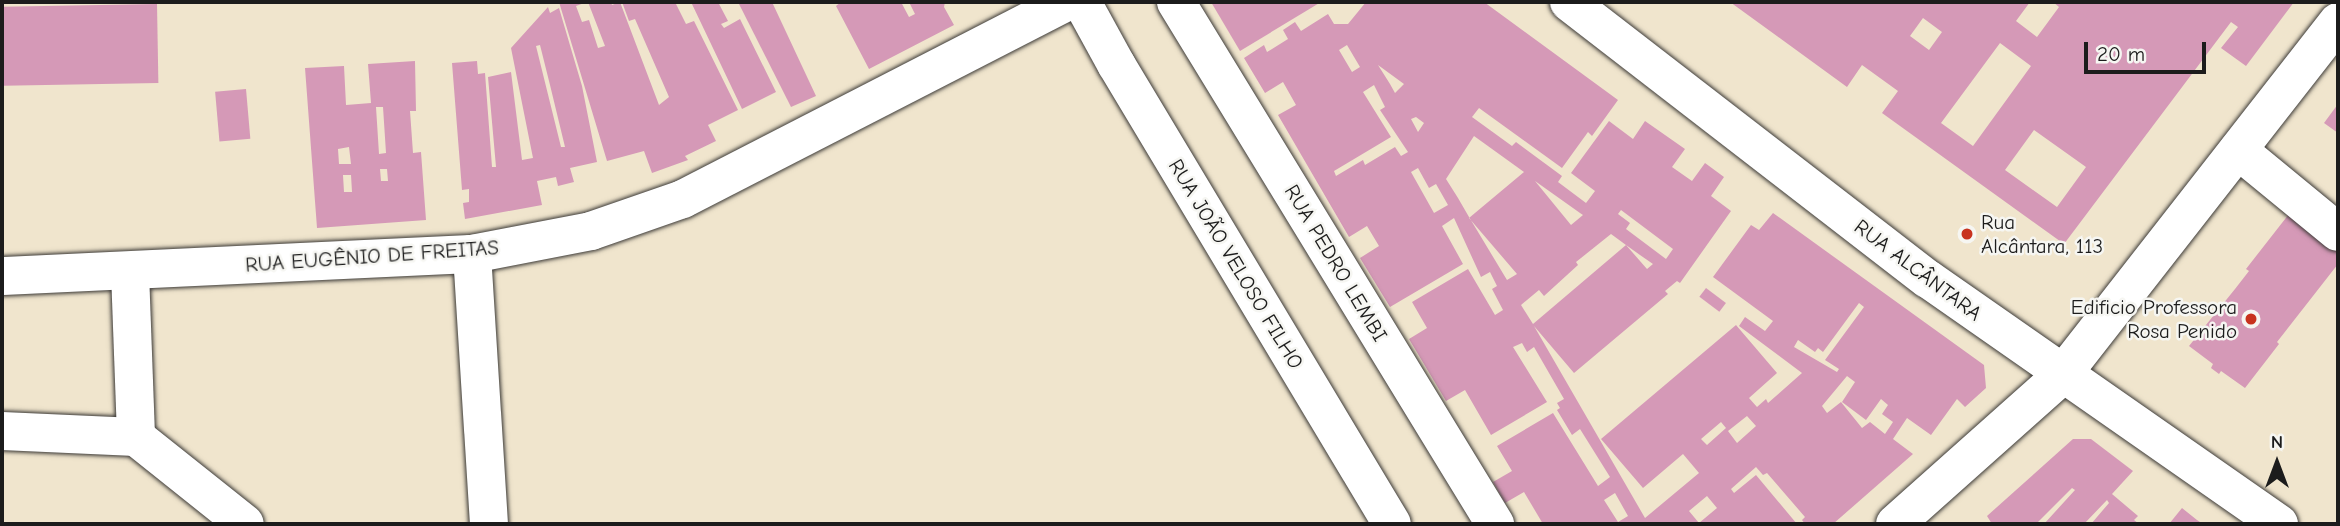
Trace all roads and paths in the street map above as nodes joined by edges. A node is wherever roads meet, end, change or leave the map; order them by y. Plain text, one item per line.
1 (1066, 2) edge
2 (1082, 2) edge
3 (1177, 2) edge
4 (1569, 2) edge
5 (2338, 22) edge
6 (2238, 150) junction
7 (2338, 232) edge
8 (472, 254) junction
9 (130, 272) junction
10 (2, 276) edge
11 (2062, 375) junction
12 (2, 431) edge
13 (136, 437) junction
14 (245, 524) edge
15 (489, 524) edge
16 (1392, 524) edge
17 (1495, 524) edge
18 (1895, 524) edge
19 (2279, 524) edge

1 - 8 street, RUA EUGÊNIO DE FREITAS
2 - 16 street, RUA JOÃO VELOSO FILHO
3 - 17 street, RUA PEDRO LEMBI
4 - 11 street, RUA ALCÂNTARA
5 - 6 street
6 - 7 street
6 - 11 street
8 - 9 street, RUA EUGÊNIO DE FREITAS
8 - 15 street
9 - 10 street, RUA EUGÊNIO DE FREITAS
9 - 13 street
11 - 18 street
11 - 19 street, RUA ALCÂNTARA
12 - 13 street
13 - 14 street

